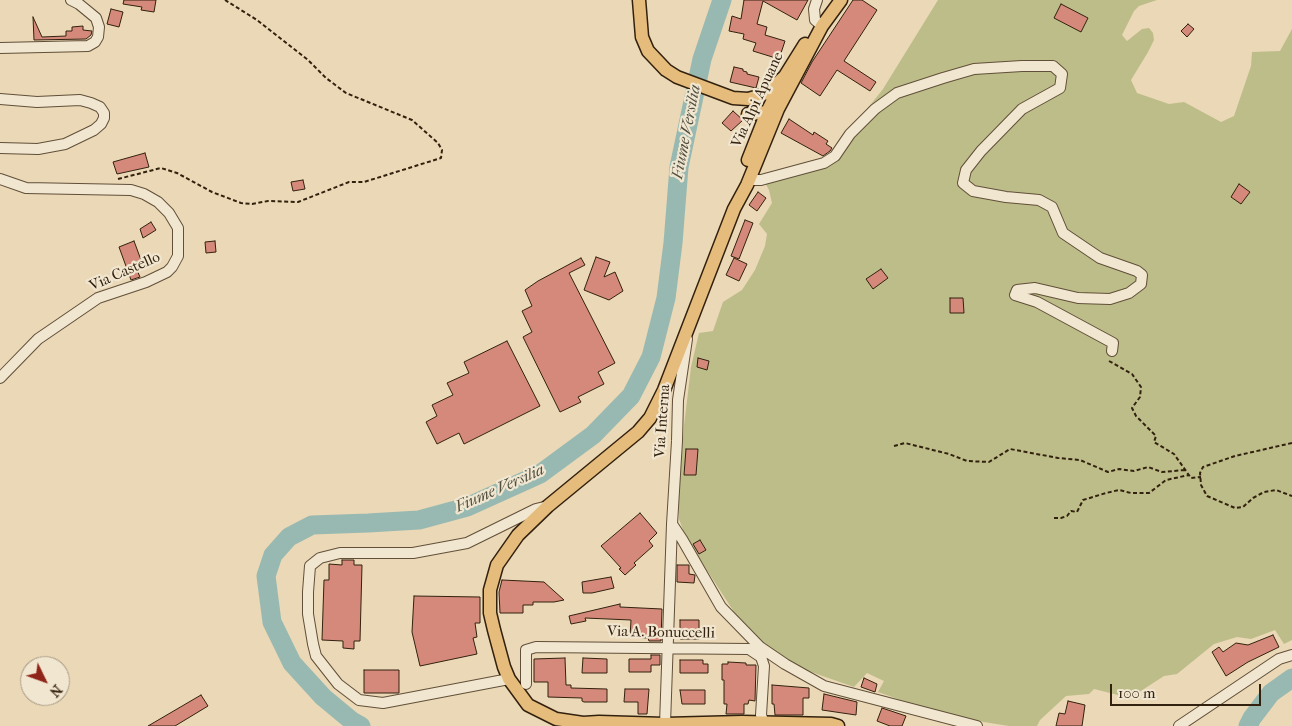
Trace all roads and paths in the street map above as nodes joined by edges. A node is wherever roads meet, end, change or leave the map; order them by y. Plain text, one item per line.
1 (71, 0) edge
2 (225, 0) edge
3 (639, 0) edge
4 (817, 0) edge
5 (840, 0) edge
6 (822, 26) junction
7 (0, 48) edge
8 (790, 76) junction
9 (728, 96) junction
10 (755, 97) junction
11 (0, 99) edge
12 (772, 112) junction
13 (748, 114) junction
14 (755, 140) junction
15 (0, 148) edge
16 (0, 179) edge
17 (749, 180) junction
18 (100, 190) junction
19 (738, 202) junction
20 (690, 321) junction
21 (1112, 351) joint
22 (0, 378) edge
23 (1292, 442) edge
24 (894, 446) dead end
25 (1185, 470) junction
26 (1189, 476) junction
27 (1201, 477) junction
28 (1292, 496) edge
29 (548, 506) junction
30 (1054, 518) dead end
31 (672, 524) junction
32 (667, 648) junction
33 (1292, 655) edge
34 (509, 679) junction
35 (526, 684) dead end
36 (764, 723) junction
37 (665, 724) junction
38 (838, 726) edge
39 (976, 726) edge
40 (1179, 726) edge

1 - 7 street
2 - 18 path
3 - 9 main road
4 - 6 street
5 - 6 main road, Via Alpi Apuane
6 - 8 main road, Via Alpi Apuane
8 - 10 main road
8 - 12 main road, Via Alpi Apuane
9 - 10 main road
9 - 13 main road
10 - 12 main road
11 - 15 street
12 - 13 main road
12 - 14 main road, Via Alpi Apuane
12 - 17 main road
13 - 14 main road
14 - 19 main road, Via Alpi Apuane
16 - 18 street, Via Castello
17 - 19 main road
17 - 21 street
18 - 22 street, Via Castello
19 - 20 main road
20 - 29 main road
20 - 31 street, Via Interna
21 - 25 path
23 - 27 path
24 - 25 path
25 - 26 path
26 - 27 path
26 - 30 path
27 - 28 path
29 - 34 main road
29 - 34 street
31 - 32 street, Via Interna
31 - 39 street
32 - 35 street, Via A. Bonuccelli
32 - 36 street, Via A. Bonuccelli
32 - 37 street, Via Interna
33 - 40 street
34 - 37 main road
36 - 37 main road
36 - 38 main road

